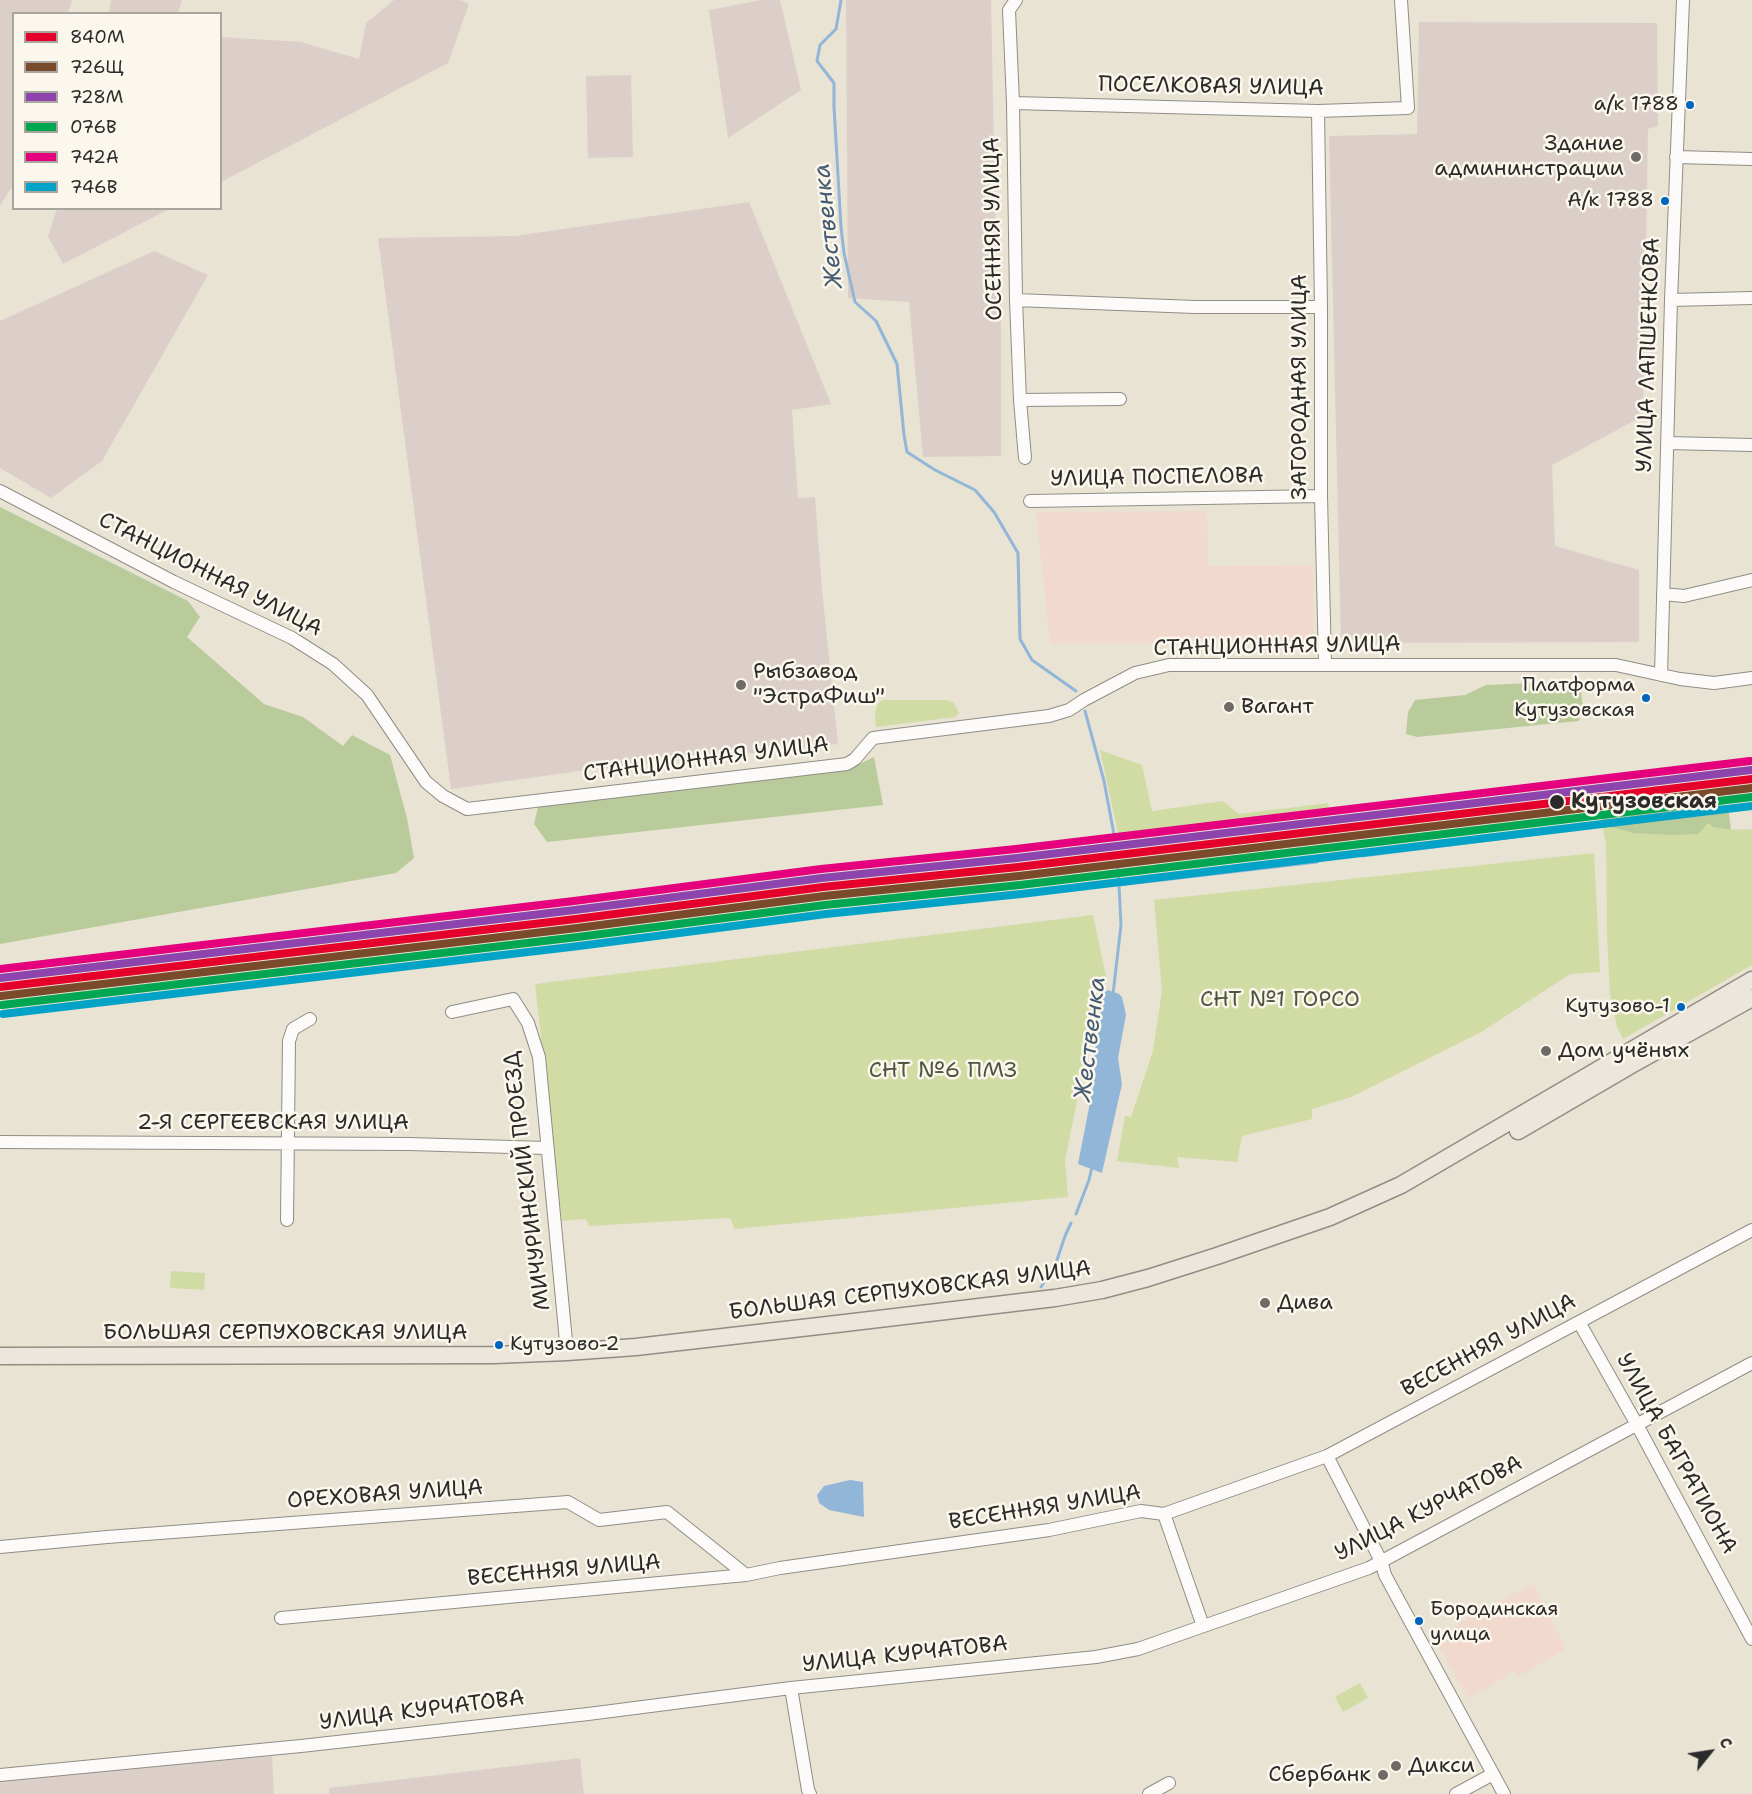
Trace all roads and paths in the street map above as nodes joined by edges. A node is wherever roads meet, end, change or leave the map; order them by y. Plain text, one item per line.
1 (1016, 0) edge
2 (1401, 0) edge
3 (1683, 0) edge
4 (1013, 103) junction
5 (1318, 111) junction
6 (1676, 157) junction
7 (1752, 159) edge
8 (1752, 298) edge
9 (1016, 300) junction
10 (1671, 300) junction
11 (1321, 307) junction
12 (1120, 399) dead end
13 (1020, 400) junction
14 (1668, 443) junction
15 (1752, 445) edge
16 (1025, 458) dead end
17 (0, 491) edge
18 (1321, 496) junction
19 (1030, 501) dead end
20 (1752, 580) edge
21 (1663, 594) junction
22 (1325, 664) junction
23 (1661, 675) junction
24 (1752, 678) edge
25 (1752, 980) edge
26 (1752, 998) edge
27 (452, 1012) dead end
28 (310, 1019) dead end
29 (0, 1142) edge
30 (288, 1144) junction
31 (546, 1148) junction
32 (287, 1220) dead end
33 (1752, 1230) edge
34 (1579, 1322) junction
35 (567, 1352) junction
36 (0, 1356) edge
37 (1752, 1363) edge
38 (0, 1367) edge
39 (1636, 1423) junction
40 (1328, 1456) junction
41 (1164, 1514) junction
42 (0, 1547) edge
43 (1381, 1561) junction
44 (746, 1575) junction
45 (281, 1618) dead end
46 (1203, 1626) junction
47 (1750, 1632) edge
48 (791, 1688) junction
49 (1493, 1774) junction
50 (0, 1775) edge
51 (1169, 1783) dead end
52 (810, 1794) edge
53 (1149, 1794) edge
54 (1456, 1794) edge
55 (1504, 1794) edge

1 - 4 street, ОСЕННЯЯ УЛИЦА
2 - 5 street, ПОСЕЛКОВАЯ УЛИЦА
3 - 6 street, УЛИЦА ЛАПШЕНКОВА
4 - 5 street, ПОСЕЛКОВАЯ УЛИЦА
4 - 9 street, ОСЕННЯЯ УЛИЦА
5 - 11 street, ЗАГОРОДНАЯ УЛИЦА
6 - 7 street
6 - 10 street, УЛИЦА ЛАПШЕНКОВА
8 - 10 street
9 - 11 street
9 - 13 street, ОСЕННЯЯ УЛИЦА
10 - 14 street, УЛИЦА ЛАПШЕНКОВА
11 - 18 street, ЗАГОРОДНАЯ УЛИЦА
12 - 13 street
13 - 16 street, ОСЕННЯЯ УЛИЦА
14 - 15 street
14 - 21 street, УЛИЦА ЛАПШЕНКОВА
17 - 22 street, СТАНЦИОННАЯ УЛИЦА
18 - 19 street, УЛИЦА ПОСПЕЛОВА
18 - 22 street, ЗАГОРОДНАЯ УЛИЦА
20 - 21 street
21 - 23 street, УЛИЦА ЛАПШЕНКОВА
22 - 23 street, СТАНЦИОННАЯ УЛИЦА
23 - 24 street, СТАНЦИОННАЯ УЛИЦА
25 - 35 main road, БОЛЬШАЯ СЕРПУХОВСКАЯ УЛИЦА
26 - 38 main road, БОЛЬШАЯ СЕРПУХОВСКАЯ УЛИЦА
27 - 31 street, МИЧУРИНСКИЙ ПРОЕЗД
28 - 30 street
29 - 30 street, 2-Я СЕРГЕЕВСКАЯ УЛИЦА
30 - 31 street, 2-Я СЕРГЕЕВСКАЯ УЛИЦА
30 - 32 street
31 - 35 street, МИЧУРИНСКИЙ ПРОЕЗД
33 - 34 street, ВЕСЕННЯЯ УЛИЦА
34 - 39 street, УЛИЦА БАГРАТИОНА
34 - 40 street, ВЕСЕННЯЯ УЛИЦА
35 - 36 main road, БОЛЬШАЯ СЕРПУХОВСКАЯ УЛИЦА
37 - 39 street, УЛИЦА КУРЧАТОВА
39 - 43 street, УЛИЦА КУРЧАТОВА
39 - 47 street, УЛИЦА БАГРАТИОНА
40 - 41 street, ВЕСЕННЯЯ УЛИЦА
40 - 43 street
41 - 44 street, ВЕСЕННЯЯ УЛИЦА
41 - 46 street
42 - 44 street, ОРЕХОВАЯ УЛИЦА
43 - 46 street, УЛИЦА КУРЧАТОВА
43 - 49 street
44 - 45 street, ВЕСЕННЯЯ УЛИЦА
46 - 48 street, УЛИЦА КУРЧАТОВА
48 - 50 street, УЛИЦА КУРЧАТОВА
48 - 52 street
49 - 54 street
49 - 55 street
51 - 53 street

